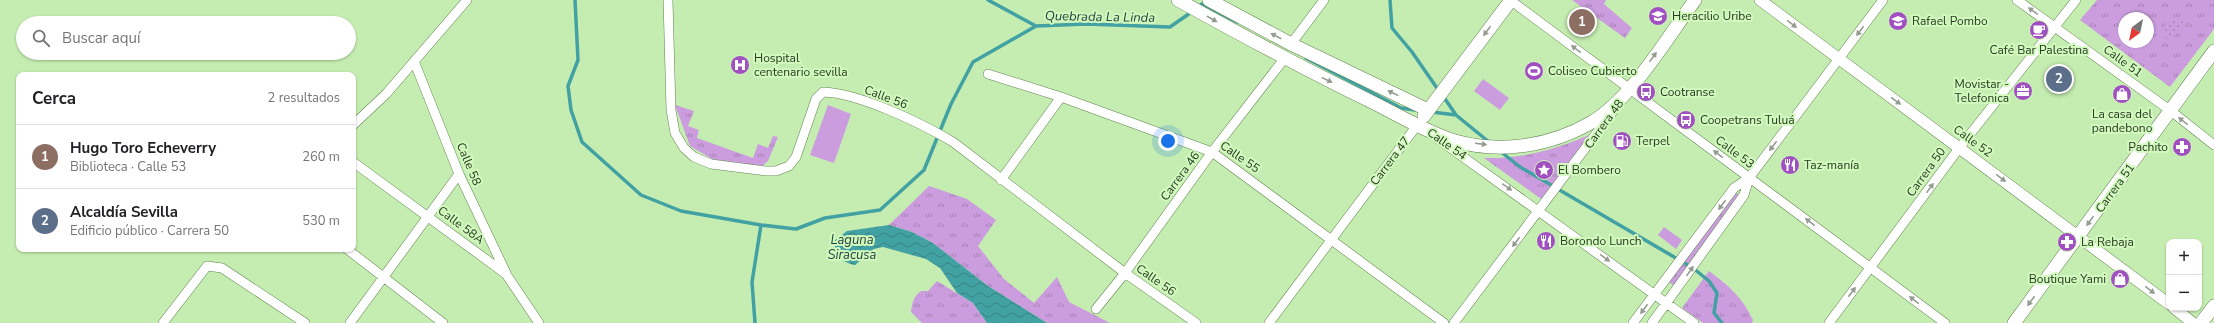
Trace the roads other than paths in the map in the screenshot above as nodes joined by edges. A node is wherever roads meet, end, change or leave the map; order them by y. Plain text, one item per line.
1 (467, 0) edge
2 (668, 0) edge
3 (1178, 0) edge
4 (1209, 0) edge
5 (1324, 0) edge
6 (1510, 0) edge
7 (1695, 0) edge
8 (1760, 0) edge
9 (1883, 0) edge
10 (2017, 0) edge
11 (2076, 0) edge
12 (2056, 27) junction
13 (1291, 44) junction
14 (2214, 51) edge
15 (1284, 59) junction
16 (1839, 60) junction
17 (414, 61) junction
18 (988, 74) dead end
19 (1630, 89) junction
20 (1061, 97) junction
21 (1428, 110) junction
22 (2171, 111) junction
23 (356, 122) edge
24 (1418, 124) junction
25 (2214, 145) edge
26 (1960, 147) junction
27 (1212, 152) junction
28 (356, 164) edge
29 (459, 174) junction
30 (1749, 178) junction
31 (1001, 180) junction
32 (1540, 211) junction
33 (428, 216) junction
34 (2080, 236) junction
35 (1332, 239) junction
36 (351, 252) edge
37 (1871, 268) junction
38 (1125, 273) junction
39 (506, 274) junction
40 (383, 277) junction
41 (1655, 294) junction
42 (2166, 302) edge
43 (1667, 303) junction
44 (2214, 306) edge
45 (1096, 309) dead end
46 (2178, 311) edge
47 (164, 323) edge
48 (305, 323) edge
49 (350, 323) edge
50 (443, 323) edge
51 (539, 323) edge
52 (1196, 323) edge
53 (1269, 323) edge
54 (1444, 323) edge
55 (1454, 323) edge
56 (1633, 323) edge
57 (1652, 323) edge
58 (1694, 323) edge
59 (1829, 323) edge
60 (1945, 323) edge
61 (2014, 323) edge
62 (2194, 323) edge
63 (2201, 323) edge

1 - 17 street
2 - 31 street, Calle 56
3 -> 15 main road, Calle 54
13 -> 4 main road, Calle 54
5 - 13 street
19 -> 6 street, Calle 53
6 -> 21 main road, Carrera 47
19 -> 7 main road, Carrera 48
8 -> 16 street, Calle 52
9 -> 16 street
12 -> 10 street, Calle 51
11 - 12 street, Carrera 50
12 - 22 street, Calle 51
12 - 26 street, Carrera 50
21 -> 13 main road, Calle 54
14 - 22 main road, Carrera 51
15 -> 24 main road, Calle 54
15 - 27 street, Carrera 46
16 -> 26 street, Calle 52
16 -> 30 street
17 - 23 street
17 - 29 street, Calle 58
18 - 20 street, Calle 55
24 -> 19 main road
30 -> 19 street, Calle 53
19 - 32 street, Carrera 48
20 - 27 street, Calle 55
20 - 31 street
21 - 24 main road, Carrera 47
25 -> 22 street, Calle 51
22 -> 34 main road, Carrera 51
24 -> 32 street, Calle 54
24 - 35 street, Carrera 47
26 -> 34 street, Calle 52
37 -> 26 street, Carrera 50
27 - 35 street, Calle 55
27 - 38 street, Carrera 46
28 - 33 street, Calle 58A
29 - 33 street
29 - 39 street, Calle 58
37 -> 30 street, Calle 53
30 -> 41 street
43 -> 30 street
31 - 38 street, Calle 56
32 -> 41 street, Calle 54
32 -> 55 street, Carrera 48
33 - 39 street, Calle 58A
33 - 40 street
34 -> 42 street, Calle 52
34 -> 61 main road, Carrera 51
35 - 53 street, Carrera 47
35 - 54 street, Calle 55
36 - 40 street
59 -> 37 street, Carrera 50
60 -> 37 street, Calle 53
38 - 45 street, Carrera 46
38 - 52 street, Calle 56
39 - 51 street, Calle 58A
40 - 49 street
40 - 50 street
41 - 43 street, Calle 54
41 -> 56 street
43 - 57 street
43 - 58 street, Calle 54
44 - 63 main road
46 - 62 street
47 - 48 street

